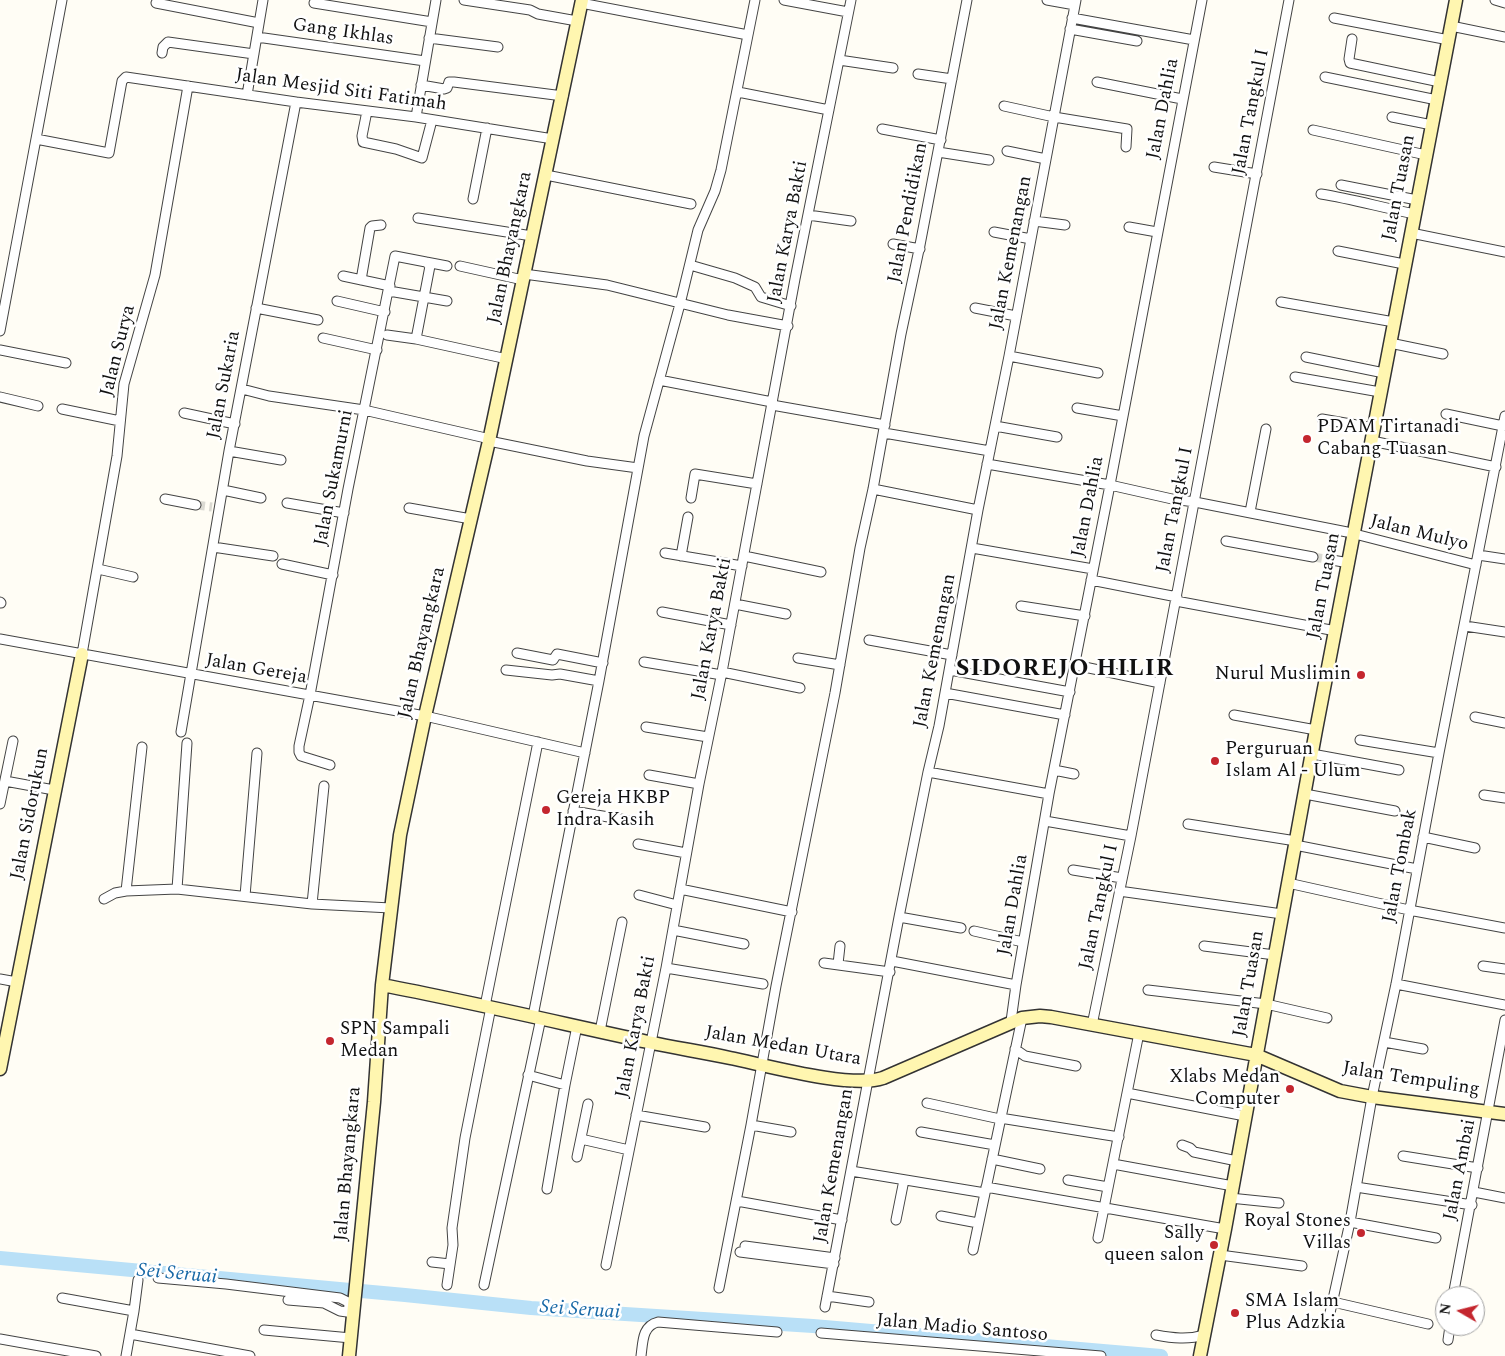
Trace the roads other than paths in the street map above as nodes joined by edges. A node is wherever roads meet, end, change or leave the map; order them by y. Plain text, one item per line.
1 (62, 0) edge
2 (263, 0) edge
3 (436, 0) edge
4 (464, 0) edge
5 (756, 0) edge
6 (784, 0) edge
7 (851, 0) edge
8 (967, 0) edge
9 (1047, 0) edge
10 (1202, 0) edge
11 (1289, 0) edge
12 (1456, 0) edge
13 (1495, 0) edge
14 (581, 2) edge
15 (1075, 2) edge
16 (156, 3) dead end
17 (314, 3) dead end
18 (1505, 3) edge
19 (848, 12) junction
20 (1072, 18) junction
21 (1334, 18) dead end
22 (577, 21) junction
23 (432, 22) junction
24 (259, 23) junction
25 (1452, 26) junction
26 (1070, 29) junction
27 (748, 35) junction
28 (257, 37) junction
29 (1505, 37) edge
30 (429, 38) junction
31 (1352, 38) dead end
32 (1194, 40) junction
33 (1449, 40) junction
34 (1137, 41) dead end
35 (498, 47) dead end
36 (162, 53) dead end
37 (254, 54) junction
38 (839, 60) junction
39 (425, 61) junction
40 (892, 68) dead end
41 (918, 74) dead end
42 (1325, 77) dead end
43 (952, 79) junction
44 (1098, 82) dead end
45 (1440, 82) junction
46 (421, 85) junction
47 (188, 86) junction
48 (738, 92) junction
49 (247, 95) junction
50 (563, 96) junction
51 (1182, 99) junction
52 (1437, 100) junction
53 (296, 102) junction
54 (1004, 106) dead end
55 (829, 110) junction
56 (367, 111) junction
57 (416, 117) junction
58 (1054, 117) junction
59 (1392, 117) dead end
60 (432, 120) junction
61 (1432, 125) junction
62 (487, 128) junction
63 (882, 130) dead end
64 (1313, 130) dead end
65 (36, 139) junction
66 (553, 139) junction
67 (941, 140) junction
68 (1126, 147) dead end
69 (1008, 151) dead end
70 (938, 152) junction
71 (1426, 155) junction
72 (1046, 159) junction
73 (989, 160) dead end
74 (1214, 167) dead end
75 (1257, 174) junction
76 (546, 175) junction
77 (1341, 184) dead end
78 (1321, 194) dead end
79 (473, 199) dead end
80 (1417, 200) junction
81 (690, 204) dead end
82 (1415, 214) junction
83 (808, 215) junction
84 (418, 218) dead end
85 (851, 221) dead end
86 (1034, 221) junction
87 (381, 225) dead end
88 (1065, 225) dead end
89 (1129, 227) dead end
90 (994, 232) dead end
91 (1158, 232) junction
92 (1411, 233) junction
93 (532, 236) junction
94 (1031, 239) junction
95 (893, 244) dead end
96 (920, 249) junction
97 (1338, 252) dead end
98 (1505, 252) edge
99 (426, 262) junction
100 (1404, 264) junction
101 (690, 265) junction
102 (447, 266) dead end
103 (460, 266) dead end
104 (343, 276) dead end
105 (523, 277) junction
106 (361, 280) junction
107 (389, 289) junction
108 (424, 297) junction
109 (338, 301) dead end
110 (447, 301) dead end
111 (1281, 302) dead end
112 (680, 304) junction
113 (791, 306) junction
114 (256, 308) junction
115 (976, 308) dead end
116 (385, 312) junction
117 (1016, 316) junction
118 (318, 320) dead end
119 (1394, 322) junction
120 (788, 326) junction
121 (0, 331) edge
122 (387, 335) dead end
123 (323, 338) dead end
124 (416, 339) junction
125 (1390, 343) junction
126 (0, 350) edge
127 (377, 350) junction
128 (1443, 354) dead end
129 (1009, 356) junction
130 (1306, 357) dead end
131 (507, 359) junction
132 (66, 363) dead end
133 (1098, 373) dead end
134 (1384, 373) junction
135 (1295, 377) dead end
136 (659, 380) junction
137 (242, 389) junction
138 (1380, 392) junction
139 (0, 397) edge
140 (772, 403) junction
141 (38, 406) dead end
142 (1077, 408) dead end
143 (62, 409) dead end
144 (364, 410) junction
145 (184, 413) dead end
146 (1446, 414) dead end
147 (1123, 416) junction
148 (1322, 419) dead end
149 (120, 421) junction
150 (1504, 421) edge
151 (235, 424) junction
152 (996, 426) junction
153 (1374, 428) junction
154 (885, 429) junction
155 (1266, 429) dead end
156 (1057, 437) dead end
157 (489, 440) junction
158 (1372, 441) junction
159 (1502, 446) edge
160 (229, 451) junction
161 (990, 451) junction
162 (280, 460) dead end
163 (987, 464) junction
164 (1496, 467) junction
165 (638, 468) junction
166 (757, 484) junction
167 (1110, 485) junction
168 (873, 489) junction
169 (222, 490) junction
170 (262, 498) dead end
171 (691, 498) dead end
172 (165, 499) dead end
173 (1195, 502) junction
174 (287, 503) dead end
175 (196, 505) tunnel mouth
176 (409, 508) dead end
177 (978, 510) junction
178 (1250, 512) junction
179 (344, 513) junction
180 (688, 517) dead end
181 (471, 519) junction
182 (1354, 534) junction
183 (1226, 541) dead end
184 (213, 547) junction
185 (972, 548) junction
186 (665, 553) dead end
187 (1478, 555) junction
188 (273, 556) dead end
189 (681, 556) junction
190 (1313, 557) tunnel mouth
191 (1505, 559) edge
192 (1332, 560) tunnel mouth
193 (743, 561) junction
194 (282, 564) dead end
195 (1349, 564) junction
196 (1476, 565) junction
197 (98, 568) junction
198 (1093, 569) junction
199 (821, 572) dead end
200 (332, 575) junction
201 (133, 577) dead end
202 (1091, 580) junction
203 (1176, 599) junction
204 (735, 604) junction
205 (1021, 606) dead end
206 (662, 612) dead end
207 (786, 614) dead end
208 (1085, 616) junction
209 (731, 625) junction
210 (1465, 626) junction
211 (1336, 631) junction
212 (1505, 632) edge
213 (0, 639) edge
214 (869, 640) dead end
215 (517, 653) dead end
216 (82, 654) junction
217 (952, 654) junction
218 (798, 658) dead end
219 (644, 662) dead end
220 (602, 663) junction
221 (840, 665) junction
222 (1075, 665) junction
223 (506, 670) dead end
224 (950, 670) junction
225 (722, 674) junction
226 (190, 675) junction
227 (599, 680) junction
228 (1160, 683) junction
229 (800, 688) dead end
230 (1070, 692) junction
231 (946, 693) junction
232 (310, 695) junction
233 (1065, 715) junction
234 (1234, 715) dead end
235 (425, 716) junction
236 (1475, 717) dead end
237 (1505, 723) edge
238 (646, 727) dead end
239 (1316, 730) junction
240 (181, 732) dead end
241 (708, 737) junction
242 (1360, 740) dead end
243 (12, 741) dead end
244 (538, 742) junction
245 (187, 743) dead end
246 (142, 747) dead end
247 (585, 752) junction
248 (1439, 753) junction
249 (257, 754) dead end
250 (1312, 754) junction
251 (330, 765) dead end
252 (1054, 770) junction
253 (1399, 770) dead end
254 (928, 772) junction
255 (1074, 774) dead end
256 (650, 775) dead end
257 (5, 781) junction
258 (699, 784) junction
259 (324, 786) dead end
260 (54, 790) junction
261 (1049, 794) junction
262 (1305, 794) junction
263 (1484, 795) dead end
264 (1505, 798) edge
265 (0, 804) edge
266 (573, 811) junction
267 (1395, 811) dead end
268 (626, 820) dead end
269 (1045, 821) junction
270 (1188, 824) dead end
271 (1131, 836) junction
272 (1423, 837) junction
273 (1295, 843) junction
274 (638, 844) dead end
275 (1476, 848) dead end
276 (686, 853) junction
277 (1417, 869) junction
278 (1073, 870) dead end
279 (1122, 878) junction
280 (1288, 883) junction
281 (177, 889) junction
282 (680, 889) junction
283 (126, 891) junction
284 (1120, 891) junction
285 (639, 895) dead end
286 (244, 896) junction
287 (104, 898) dead end
288 (312, 904) junction
289 (677, 906) junction
290 (391, 908) junction
291 (1409, 910) junction
292 (792, 912) junction
293 (1282, 914) junction
294 (900, 917) junction
295 (622, 922) dead end
296 (961, 928) dead end
297 (1505, 928) edge
298 (673, 930) junction
299 (974, 932) dead end
300 (1023, 942) junction
301 (744, 944) dead end
302 (840, 946) dead end
303 (1204, 946) dead end
304 (1274, 955) junction
305 (892, 961) junction
306 (824, 963) dead end
307 (838, 964) junction
308 (1483, 966) dead end
309 (666, 968) junction
310 (1505, 969) edge
311 (890, 972) junction
312 (0, 979) edge
313 (17, 982) junction
314 (763, 984) dead end
315 (1396, 984) junction
316 (382, 985) junction
317 (1016, 986) junction
318 (1148, 990) dead end
319 (1266, 1004) junction
320 (1505, 1005) edge
321 (488, 1006) junction
322 (537, 1017) junction
323 (1327, 1018) dead end
324 (1016, 1019) junction
325 (1505, 1020) edge
326 (1092, 1025) junction
327 (578, 1026) junction
328 (600, 1031) junction
329 (1138, 1033) junction
330 (1384, 1042) junction
331 (651, 1043) junction
332 (1015, 1049) junction
333 (1422, 1050) dead end
334 (1256, 1055) junction
335 (763, 1064) junction
336 (1076, 1066) dead end
337 (0, 1069) edge
338 (528, 1075) junction
339 (867, 1082) junction
340 (565, 1085) junction
341 (1130, 1091) junction
342 (1372, 1097) junction
343 (1181, 1098) dead end
344 (927, 1103) dead end
345 (588, 1104) dead end
346 (1488, 1112) junction
347 (1505, 1114) edge
348 (636, 1115) junction
349 (1245, 1116) junction
350 (1000, 1118) junction
351 (751, 1125) junction
352 (705, 1127) dead end
353 (791, 1132) dead end
354 (921, 1132) dead end
355 (1119, 1138) junction
356 (581, 1139) junction
357 (994, 1145) junction
358 (1182, 1145) dead end
359 (629, 1150) junction
360 (577, 1156) dead end
361 (1403, 1156) dead end
362 (992, 1159) junction
363 (1237, 1161) junction
364 (1113, 1164) junction
365 (1478, 1168) junction
366 (1040, 1169) dead end
367 (851, 1171) junction
368 (904, 1180) junction
369 (1068, 1180) dead end
370 (1108, 1187) junction
371 (1356, 1187) junction
372 (547, 1189) dead end
373 (985, 1190) junction
374 (1232, 1192) junction
375 (1474, 1192) junction
376 (1505, 1198) edge
377 (737, 1201) junction
378 (1279, 1203) dead end
379 (1472, 1205) junction
380 (1103, 1208) junction
381 (941, 1216) dead end
382 (842, 1220) junction
383 (896, 1220) dead end
384 (1350, 1222) junction
385 (978, 1223) junction
386 (1225, 1229) junction
387 (1098, 1238) dead end
388 (1436, 1238) dead end
389 (743, 1249) dead end
390 (973, 1250) dead end
391 (1220, 1255) junction
392 (834, 1261) junction
393 (432, 1262) dead end
394 (450, 1264) junction
395 (606, 1265) dead end
396 (1302, 1266) dead end
397 (158, 1278) dead end
398 (138, 1280) dead end
399 (484, 1284) dead end
400 (447, 1285) dead end
401 (1454, 1286) edge
402 (719, 1288) dead end
403 (827, 1296) junction
404 (62, 1298) dead end
405 (288, 1300) dead end
406 (869, 1302) dead end
407 (1333, 1302) junction
408 (825, 1307) dead end
409 (353, 1309) junction
410 (134, 1311) junction
411 (1328, 1322) dead end
412 (1428, 1324) dead end
413 (264, 1330) dead end
414 (777, 1332) dead end
415 (821, 1333) dead end
416 (130, 1334) junction
417 (1156, 1335) dead end
418 (1449, 1336) edge
419 (351, 1338) junction
420 (0, 1339) edge
421 (1448, 1340) dead end
422 (1202, 1345) edge
423 (96, 1356) edge
424 (126, 1356) edge
425 (250, 1356) edge
426 (349, 1356) edge
427 (641, 1356) edge
428 (1101, 1356) edge

1 - 65 street
2 - 24 street
3 - 23 street
4 - 22 street
5 - 27 street
6 - 19 street
7 - 19 street, Jalan Karya Bakti
8 - 43 street, Jalan Pendidikan
9 - 15 street
10 - 32 street, Jalan Dahlia
11 - 75 street, Jalan Tangkul I
12 - 25 street, Jalan Tuasan
13 - 18 street
14 - 22 street, Jalan Bhayangkara
14 - 27 street
15 - 20 street, Jalan Kemenangan
16 - 24 street
17 - 23 street
19 - 38 street, Jalan Karya Bakti
20 - 26 street, Jalan Kemenangan
20 - 32 street
21 - 33 street
22 - 50 street, Jalan Bhayangkara
23 - 30 street
24 - 28 street
25 - 29 street
25 - 33 street, Jalan Tuasan
26 - 34 street
26 - 58 street, Jalan Kemenangan
27 - 48 street
28 - 37 street
28 - 39 street, Gang Ikhlas
30 - 35 street
30 - 39 street
31 - 45 street
32 - 51 street, Jalan Dahlia
33 - 45 street, Jalan Tuasan
36 - 37 street
37 - 49 street
38 - 40 street
38 - 55 street, Jalan Karya Bakti
39 - 46 street
41 - 43 street
42 - 52 street
43 - 67 street, Jalan Pendidikan
44 - 51 street
45 - 52 street, Jalan Tuasan
46 - 50 street
46 - 57 street
47 - 49 street, Jalan Mesjid Siti Fatimah
47 - 65 street, Jalan Mesjid Siti Fatimah
47 - 149 street, Jalan Surya
48 - 55 street
48 - 101 street
49 - 53 street, Jalan Mesjid Siti Fatimah
50 - 66 street, Jalan Bhayangkara
51 - 91 street, Jalan Dahlia
52 - 61 street, Jalan Tuasan
53 - 56 street, Jalan Mesjid Siti Fatimah
53 - 114 street, Jalan Sukaria
54 - 58 street
55 - 83 street, Jalan Karya Bakti
56 - 57 street, Jalan Mesjid Siti Fatimah
56 - 60 street
57 - 60 street, Jalan Mesjid Siti Fatimah
58 - 68 street
58 - 72 street, Jalan Kemenangan
59 - 61 street
60 - 62 street, Jalan Mesjid Siti Fatimah
61 - 71 street, Jalan Tuasan
62 - 66 street, Jalan Mesjid Siti Fatimah
62 - 79 street
63 - 67 street
64 - 71 street
65 - 121 street
66 - 76 street, Jalan Bhayangkara
67 - 70 street, Jalan Pendidikan
69 - 72 street
70 - 73 street
70 - 96 street, Jalan Pendidikan
71 - 80 street, Jalan Tuasan
72 - 86 street, Jalan Kemenangan
74 - 75 street
75 - 173 street, Jalan Tangkul I
76 - 81 street
76 - 93 street, Jalan Bhayangkara
77 - 80 street
78 - 82 street
80 - 82 street, Jalan Tuasan
82 - 92 street, Jalan Tuasan
83 - 85 street
83 - 113 street, Jalan Karya Bakti
84 - 93 street
86 - 88 street
86 - 94 street, Jalan Kemenangan
87 - 106 street
89 - 91 street
90 - 94 street
91 - 147 street, Jalan Dahlia
92 - 98 street
92 - 100 street, Jalan Tuasan
93 - 105 street, Jalan Bhayangkara
94 - 117 street, Jalan Kemenangan
95 - 96 street
96 - 154 street, Jalan Pendidikan
97 - 100 street
99 - 102 street
99 - 107 street, Jalan Sukamurni
99 - 108 street
100 - 119 street, Jalan Tuasan
101 - 112 street
101 - 113 street
103 - 105 street
104 - 106 street
105 - 112 street
105 - 131 street, Jalan Bhayangkara
106 - 107 street
107 - 108 street
107 - 116 street, Jalan Sukamurni
108 - 110 street
108 - 124 street
109 - 116 street
111 - 119 street
112 - 120 street
112 - 136 street
113 - 120 street, Jalan Karya Bakti
114 - 118 street
114 - 137 street, Jalan Sukaria
115 - 117 street
116 - 127 street, Jalan Sukamurni
117 - 129 street, Jalan Kemenangan
119 - 125 street, Jalan Tuasan
120 - 140 street, Jalan Karya Bakti
122 - 124 street
123 - 127 street
124 - 131 street
125 - 128 street
125 - 134 street, Jalan Tuasan
126 - 132 street
127 - 144 street, Jalan Sukamurni
129 - 133 street
129 - 152 street, Jalan Kemenangan
130 - 134 street
131 - 157 street, Jalan Bhayangkara
134 - 138 street, Jalan Tuasan
135 - 138 street
136 - 140 street
136 - 165 street
137 - 144 street
137 - 151 street, Jalan Sukaria
138 - 153 street, Jalan Tuasan
139 - 141 street
140 - 154 street
140 - 166 street, Jalan Karya Bakti
142 - 147 street
143 - 149 street
144 - 157 street
144 - 179 street, Jalan Sukamurni
145 - 151 street
146 - 150 street
147 - 167 street, Jalan Dahlia
148 - 153 street
149 - 197 street, Jalan Surya
150 - 159 street, Jalan Tombak
151 - 160 street, Jalan Sukaria
152 - 156 street
152 - 161 street, Jalan Kemenangan
153 - 158 street, Jalan Tuasan
154 - 161 street
154 - 168 street
155 - 178 street
157 - 165 street
157 - 181 street, Jalan Bhayangkara
158 - 164 street
158 - 182 street, Jalan Tuasan
159 - 164 street, Jalan Tombak
160 - 162 street
160 - 169 street, Jalan Sukaria
161 - 163 street, Jalan Kemenangan
163 - 167 street, Jalan Mulyo
163 - 177 street, Jalan Kemenangan
164 - 187 street, Jalan Tombak
165 - 220 street
166 - 171 street
166 - 193 street, Jalan Karya Bakti
167 - 173 street, Jalan Mulyo
167 - 198 street, Jalan Dahlia
168 - 177 street
168 - 221 street
169 - 170 street
169 - 184 street, Jalan Sukaria
172 - 175 street
173 - 178 street, Jalan Mulyo
173 - 203 street, Jalan Tangkul I
174 - 179 street
176 - 181 street
177 - 185 street, Jalan Kemenangan
178 - 182 street, Jalan Mulyo
179 - 200 street, Jalan Sukamurni
180 - 189 street
181 - 235 street, Jalan Bhayangkara
182 - 195 street, Jalan Tuasan
182 - 196 street, Jalan Mulyo
183 - 190 street
184 - 188 street
184 - 226 street, Jalan Sukaria
185 - 198 street
185 - 217 street, Jalan Kemenangan
186 - 189 street
187 - 191 street
187 - 196 street, Jalan Tombak
189 - 193 street
192 - 195 street
193 - 199 street
193 - 204 street, Jalan Karya Bakti
194 - 200 street
195 - 211 street, Jalan Tuasan
196 - 210 street, Jalan Tombak
197 - 201 street
197 - 216 street, Jalan Surya
198 - 202 street, Jalan Dahlia
200 - 232 street, Jalan Sukamurni
202 - 203 street
202 - 208 street, Jalan Dahlia
203 - 211 street
203 - 228 street, Jalan Tangkul I
204 - 207 street
204 - 209 street, Jalan Karya Bakti
205 - 208 street
206 - 209 street
208 - 222 street, Jalan Dahlia
209 - 225 street, Jalan Karya Bakti
210 - 212 street
210 - 248 street, Jalan Tombak
211 - 239 street, Jalan Tuasan
213 - 216 street, Jalan Gereja
214 - 217 street
215 - 220 street
216 - 226 street, Jalan Gereja
216 - 260 street, Jalan Sidorukun
217 - 224 street, Jalan Kemenangan
218 - 221 street
219 - 225 street
220 - 227 street
221 - 292 street
222 - 228 street
222 - 230 street, Jalan Dahlia
223 - 227 street
224 - 230 street
224 - 231 street, Jalan Kemenangan
225 - 229 street
225 - 241 street, Jalan Karya Bakti
226 - 232 street, Jalan Gereja
226 - 240 street, Jalan Sukaria
227 - 247 street
228 - 271 street, Jalan Tangkul I
230 - 233 street, Jalan Dahlia
231 - 233 street
231 - 254 street, Jalan Kemenangan
232 - 235 street, Jalan Gereja
232 - 251 street, Jalan Sukamurni
233 - 252 street, Jalan Dahlia
234 - 239 street
235 - 244 street, Jalan Gereja
235 - 290 street, Jalan Bhayangkara
236 - 237 street
238 - 241 street
239 - 250 street, Jalan Tuasan
241 - 258 street, Jalan Karya Bakti
242 - 248 street
243 - 257 street
244 - 247 street, Jalan Gereja
244 - 321 street
245 - 281 street
246 - 283 street
247 - 266 street
248 - 272 street, Jalan Tombak
249 - 286 street
250 - 253 street
250 - 262 street, Jalan Tuasan
252 - 255 street
252 - 261 street, Jalan Dahlia
254 - 261 street
254 - 294 street, Jalan Kemenangan
256 - 258 street
257 - 260 street
257 - 265 street
258 - 276 street, Jalan Karya Bakti
259 - 288 street
260 - 313 street, Jalan Sidorukun
261 - 269 street, Jalan Dahlia
262 - 267 street
262 - 273 street, Jalan Tuasan
263 - 264 street
266 - 268 street
266 - 322 street
269 - 271 street
269 - 300 street, Jalan Dahlia
270 - 273 street
271 - 279 street, Jalan Tangkul I
272 - 275 street
272 - 277 street, Jalan Tombak
273 - 277 street
273 - 280 street, Jalan Tuasan
274 - 276 street
276 - 282 street, Jalan Karya Bakti
277 - 291 street, Jalan Tombak
278 - 279 street
279 - 284 street, Jalan Tangkul I
280 - 291 street
280 - 293 street, Jalan Tuasan
281 - 283 street
281 - 286 street
282 - 289 street, Jalan Karya Bakti
282 - 292 street
283 - 287 street
284 - 293 street
284 - 326 street, Jalan Tangkul I
285 - 289 street
286 - 288 street
288 - 290 street
289 - 298 street, Jalan Karya Bakti
290 - 316 street, Jalan Bhayangkara
291 - 297 street
291 - 315 street, Jalan Tombak
292 - 335 street
293 - 304 street, Jalan Tuasan
294 - 296 street
294 - 305 street, Jalan Kemenangan
295 - 328 street
298 - 301 street
298 - 309 street, Jalan Karya Bakti
299 - 300 street
300 - 317 street, Jalan Dahlia
302 - 307 street
303 - 304 street
304 - 319 street, Jalan Tuasan
305 - 311 street, Jalan Kemenangan
305 - 317 street
306 - 307 street
307 - 311 street
308 - 310 street
309 - 314 street
309 - 331 street, Jalan Karya Bakti
311 - 339 street, Jalan Kemenangan
312 - 313 street
313 - 337 street, Jalan Sidorukun
315 - 320 street
315 - 330 street, Jalan Tombak
316 - 321 street, Jalan Medan Utara
316 - 409 street, Jalan Bhayangkara
317 - 324 street, Jalan Dahlia
318 - 319 street
319 - 323 street
319 - 334 street, Jalan Tuasan
321 - 322 street, Jalan Medan Utara
321 - 394 street
322 - 327 street, Jalan Medan Utara
322 - 338 street
324 - 326 street, Jalan Medan Utara
324 - 332 street, Jalan Dahlia
324 - 339 street, Jalan Medan Utara
325 - 346 street, Jalan Ambai
326 - 329 street, Jalan Medan Utara
327 - 328 street, Jalan Medan Utara
327 - 340 street
328 - 331 street, Jalan Medan Utara
329 - 334 street, Jalan Medan Utara
329 - 341 street
330 - 333 street
330 - 342 street, Jalan Tombak
331 - 335 street, Jalan Medan Utara
331 - 348 street, Jalan Karya Bakti
332 - 336 street
332 - 350 street, Jalan Dahlia
334 - 342 street, Jalan Tempuling
334 - 349 street, Jalan Tuasan
335 - 339 street, Jalan Medan Utara
335 - 351 street
338 - 340 street
338 - 399 street
339 - 367 street, Jalan Kemenangan
340 - 372 street
341 - 343 street
341 - 349 street
341 - 355 street
342 - 346 street, Jalan Tempuling
342 - 371 street, Jalan Tombak
344 - 350 street
345 - 356 street
346 - 347 street, Jalan Tempuling
346 - 365 street, Jalan Ambai
348 - 352 street
348 - 359 street, Jalan Karya Bakti
349 - 363 street, Jalan Tuasan
350 - 355 street
350 - 357 street, Jalan Dahlia
351 - 353 street
351 - 377 street
354 - 357 street
355 - 364 street
356 - 359 street
356 - 360 street
357 - 362 street, Jalan Dahlia
358 - 363 street
359 - 395 street, Jalan Karya Bakti
361 - 365 street
362 - 366 street
362 - 373 street, Jalan Dahlia
363 - 374 street, Jalan Tuasan
364 - 370 street
364 - 374 street
365 - 375 street, Jalan Ambai
367 - 368 street
367 - 382 street, Jalan Kemenangan
368 - 373 street
368 - 383 street
369 - 370 street
370 - 380 street
371 - 379 street
371 - 384 street, Jalan Tombak
373 - 380 street
373 - 385 street, Jalan Dahlia
374 - 378 street
374 - 386 street, Jalan Tuasan
375 - 376 street
375 - 379 street, Jalan Ambai
377 - 382 street
377 - 402 street
379 - 401 street, Jalan Ambai
380 - 386 street
380 - 387 street
381 - 385 street
382 - 392 street, Jalan Kemenangan
384 - 388 street
384 - 407 street, Jalan Tombak
385 - 390 street, Jalan Dahlia
386 - 391 street, Jalan Tuasan
389 - 392 street
391 - 396 street
391 - 422 street, Jalan Tuasan
392 - 403 street, Jalan Kemenangan
393 - 394 street
394 - 400 street
397 - 409 street
398 - 410 street
403 - 406 street
403 - 408 street, Jalan Kemenangan
404 - 410 street
405 - 409 street
407 - 411 street, Jalan Tombak
407 - 412 street
409 - 419 street, Jalan Bhayangkara
410 - 416 street
413 - 419 street
414 - 427 street
415 - 428 street, Jalan Madio Santoso
416 - 424 street
416 - 425 street
417 - 422 street
418 - 421 street
419 - 426 street, Jalan Bhayangkara
420 - 423 street

